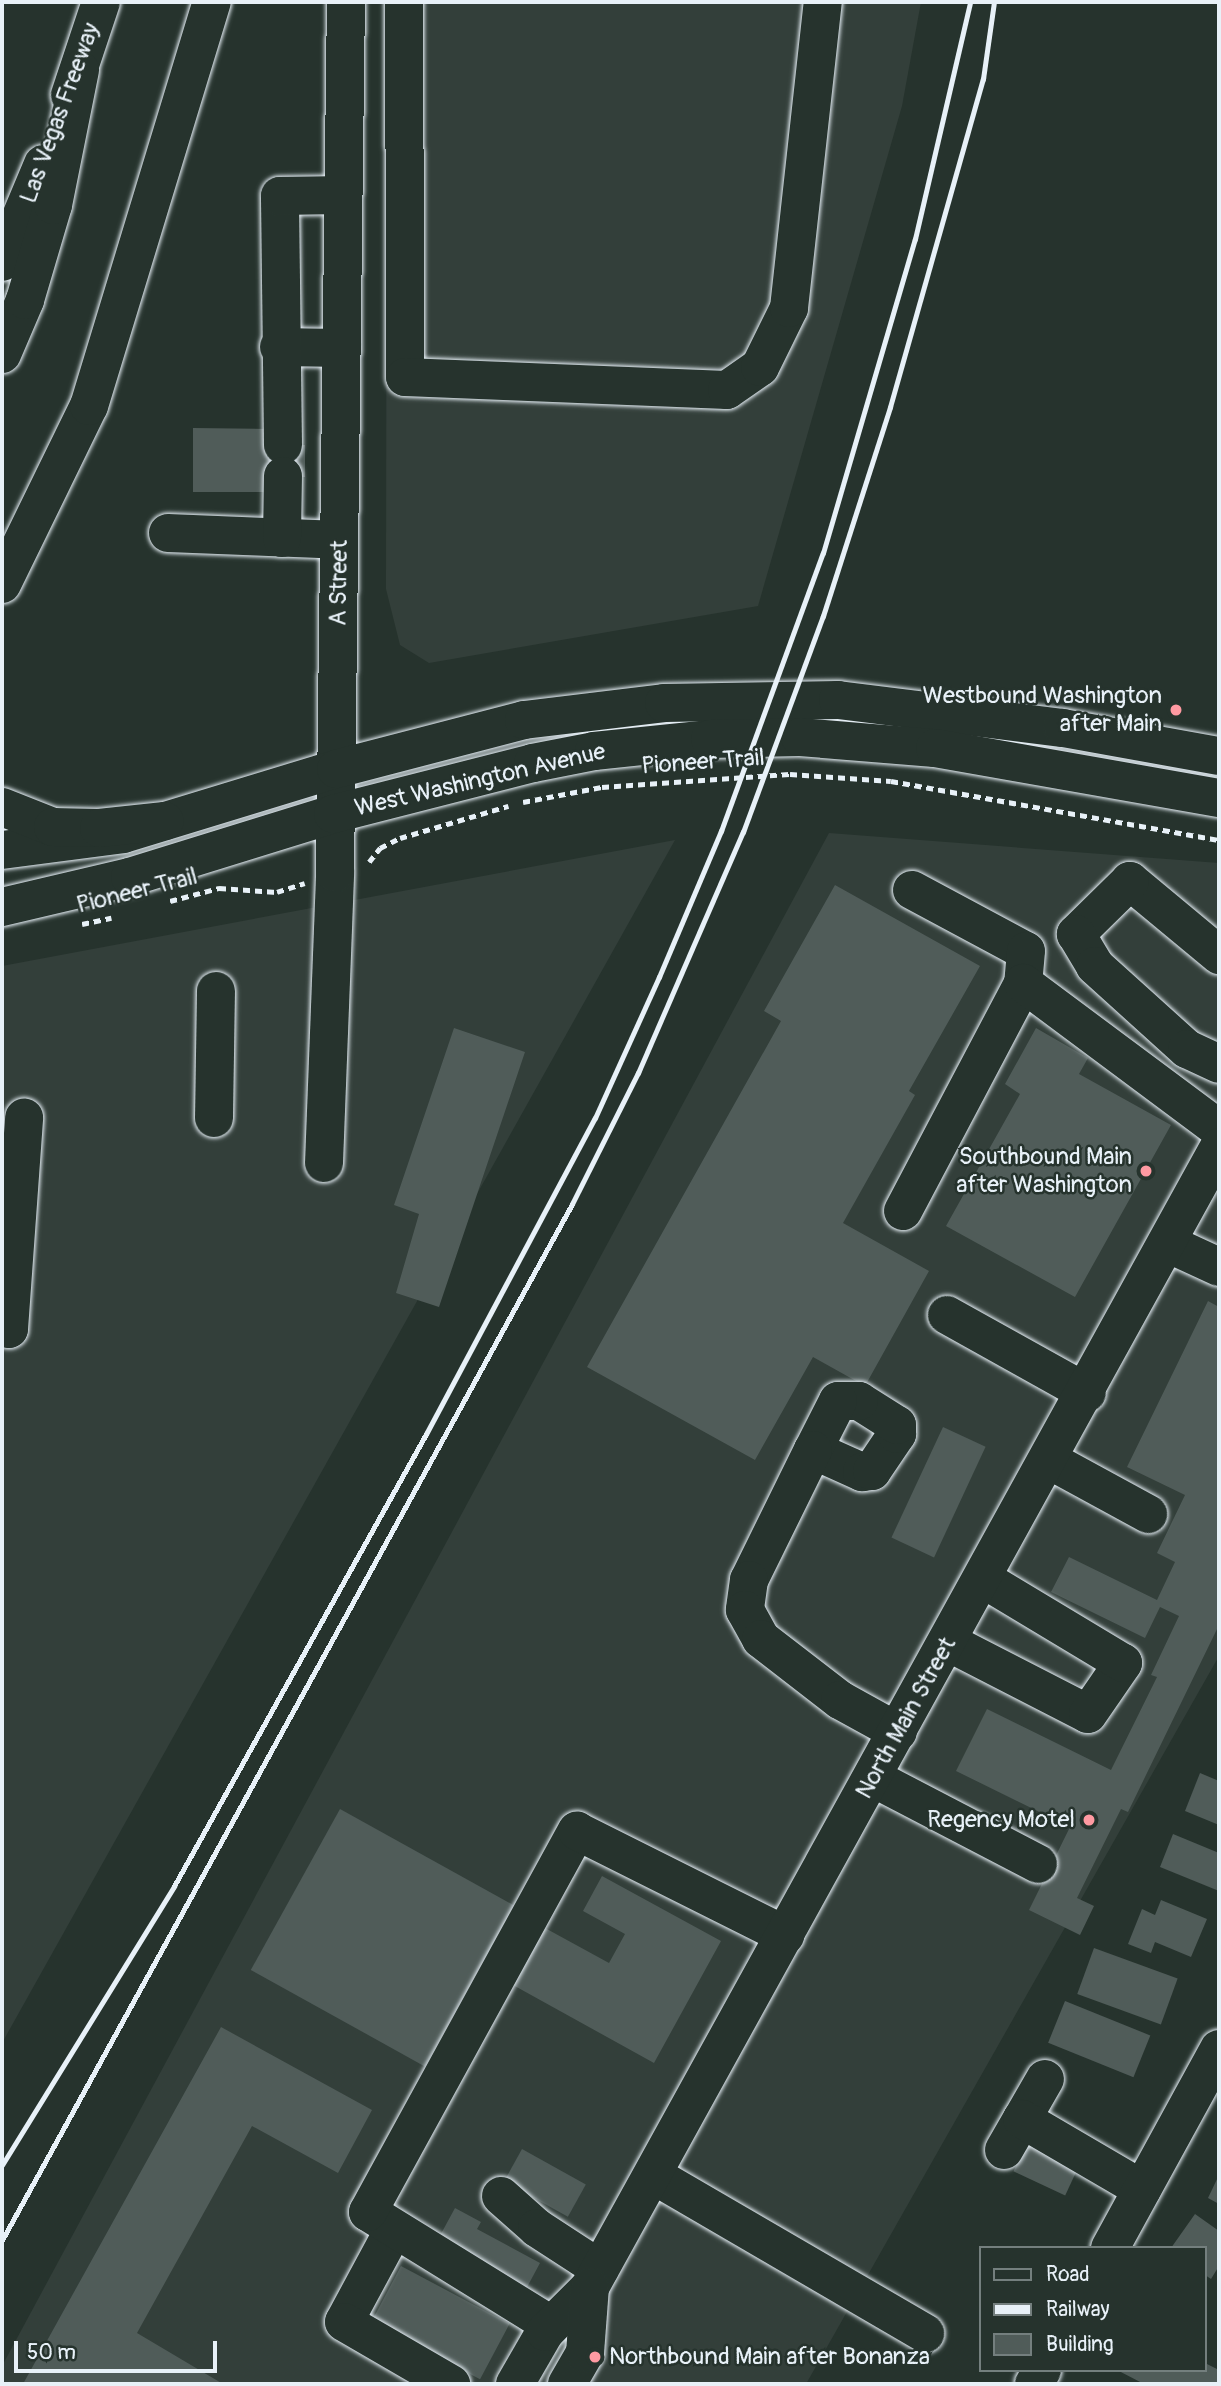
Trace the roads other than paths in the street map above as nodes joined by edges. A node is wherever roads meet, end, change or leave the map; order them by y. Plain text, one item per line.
1 (101, 2) edge
2 (212, 2) edge
3 (346, 2) edge
4 (404, 2) edge
5 (823, 2) edge
6 (80, 70) junction
7 (344, 195) junction
8 (2, 262) edge
9 (279, 347) junction
10 (341, 348) junction
11 (2, 354) edge
12 (168, 533) dead end
13 (282, 538) junction
14 (339, 540) junction
15 (2, 584) edge
16 (1219, 756) edge
17 (336, 769) junction
18 (1209, 800) edge
19 (2, 807) edge
20 (333, 814) junction
21 (165, 821) junction
22 (2, 850) edge
23 (912, 890) dead end
24 (2, 907) edge
25 (1219, 955) edge
26 (1023, 983) junction
27 (216, 991) dead end
28 (1219, 1064) edge
29 (24, 1118) dead end
30 (214, 1118) dead end
31 (1219, 1129) edge
32 (1219, 1147) edge
33 (324, 1163) dead end
34 (903, 1211) dead end
35 (1169, 1244) junction
36 (1219, 1267) edge
37 (947, 1315) dead end
38 (2, 1325) edge
39 (1087, 1393) junction
40 (813, 1450) dead end
41 (1049, 1460) junction
42 (1148, 1514) dead end
43 (983, 1579) junction
44 (948, 1642) junction
45 (898, 1731) junction
46 (873, 1778) junction
47 (1038, 1864) dead end
48 (785, 1935) junction
49 (1219, 2049) edge
50 (1045, 2079) dead end
51 (653, 2175) junction
52 (1142, 2189) junction
53 (501, 2196) dead end
54 (393, 2231) junction
55 (1111, 2246) edge
56 (595, 2278) junction
57 (551, 2325) junction
58 (925, 2333) dead end
59 (451, 2384) edge
60 (515, 2384) edge
61 (567, 2384) edge

1 - 6 main road, Las Vegas Freeway
2 - 15 main road
3 - 7 main road, A Street
4 - 5 main road
6 - 8 main road, Las Vegas Freeway
6 - 11 main road
7 - 9 main road
7 - 10 main road, A Street
9 - 10 main road
9 - 13 main road
10 - 14 main road, A Street
12 - 13 main road
13 - 14 main road
14 - 17 main road, A Street
16 - 17 main road, West Washington Avenue
17 - 20 main road, A Street
17 - 21 main road, West Washington Avenue
18 - 20 main road, West Washington Avenue
19 - 21 main road
20 - 24 main road, West Washington Avenue
20 - 33 main road, A Street
21 - 22 main road, West Washington Avenue
23 - 26 main road
25 - 28 main road
26 - 31 main road
26 - 34 main road
27 - 30 main road
29 - 38 main road
32 - 35 main road, North Main Street
35 - 36 main road
35 - 39 main road, North Main Street
37 - 39 main road
39 - 41 main road, North Main Street
40 - 45 main road
41 - 42 main road
41 - 43 main road, North Main Street
43 - 44 main road, North Main Street
43 - 44 main road
44 - 45 main road, North Main Street
45 - 46 main road, North Main Street
46 - 47 main road
46 - 48 main road, North Main Street
48 - 51 main road, North Main Street
48 - 54 main road
49 - 52 main road
50 - 52 main road
51 - 56 main road, North Main Street
51 - 58 main road
52 - 55 main road
53 - 56 main road
54 - 57 main road
54 - 59 main road
56 - 57 main road, North Main Street
56 - 61 main road, North Main Street
57 - 60 main road, North Main Street

